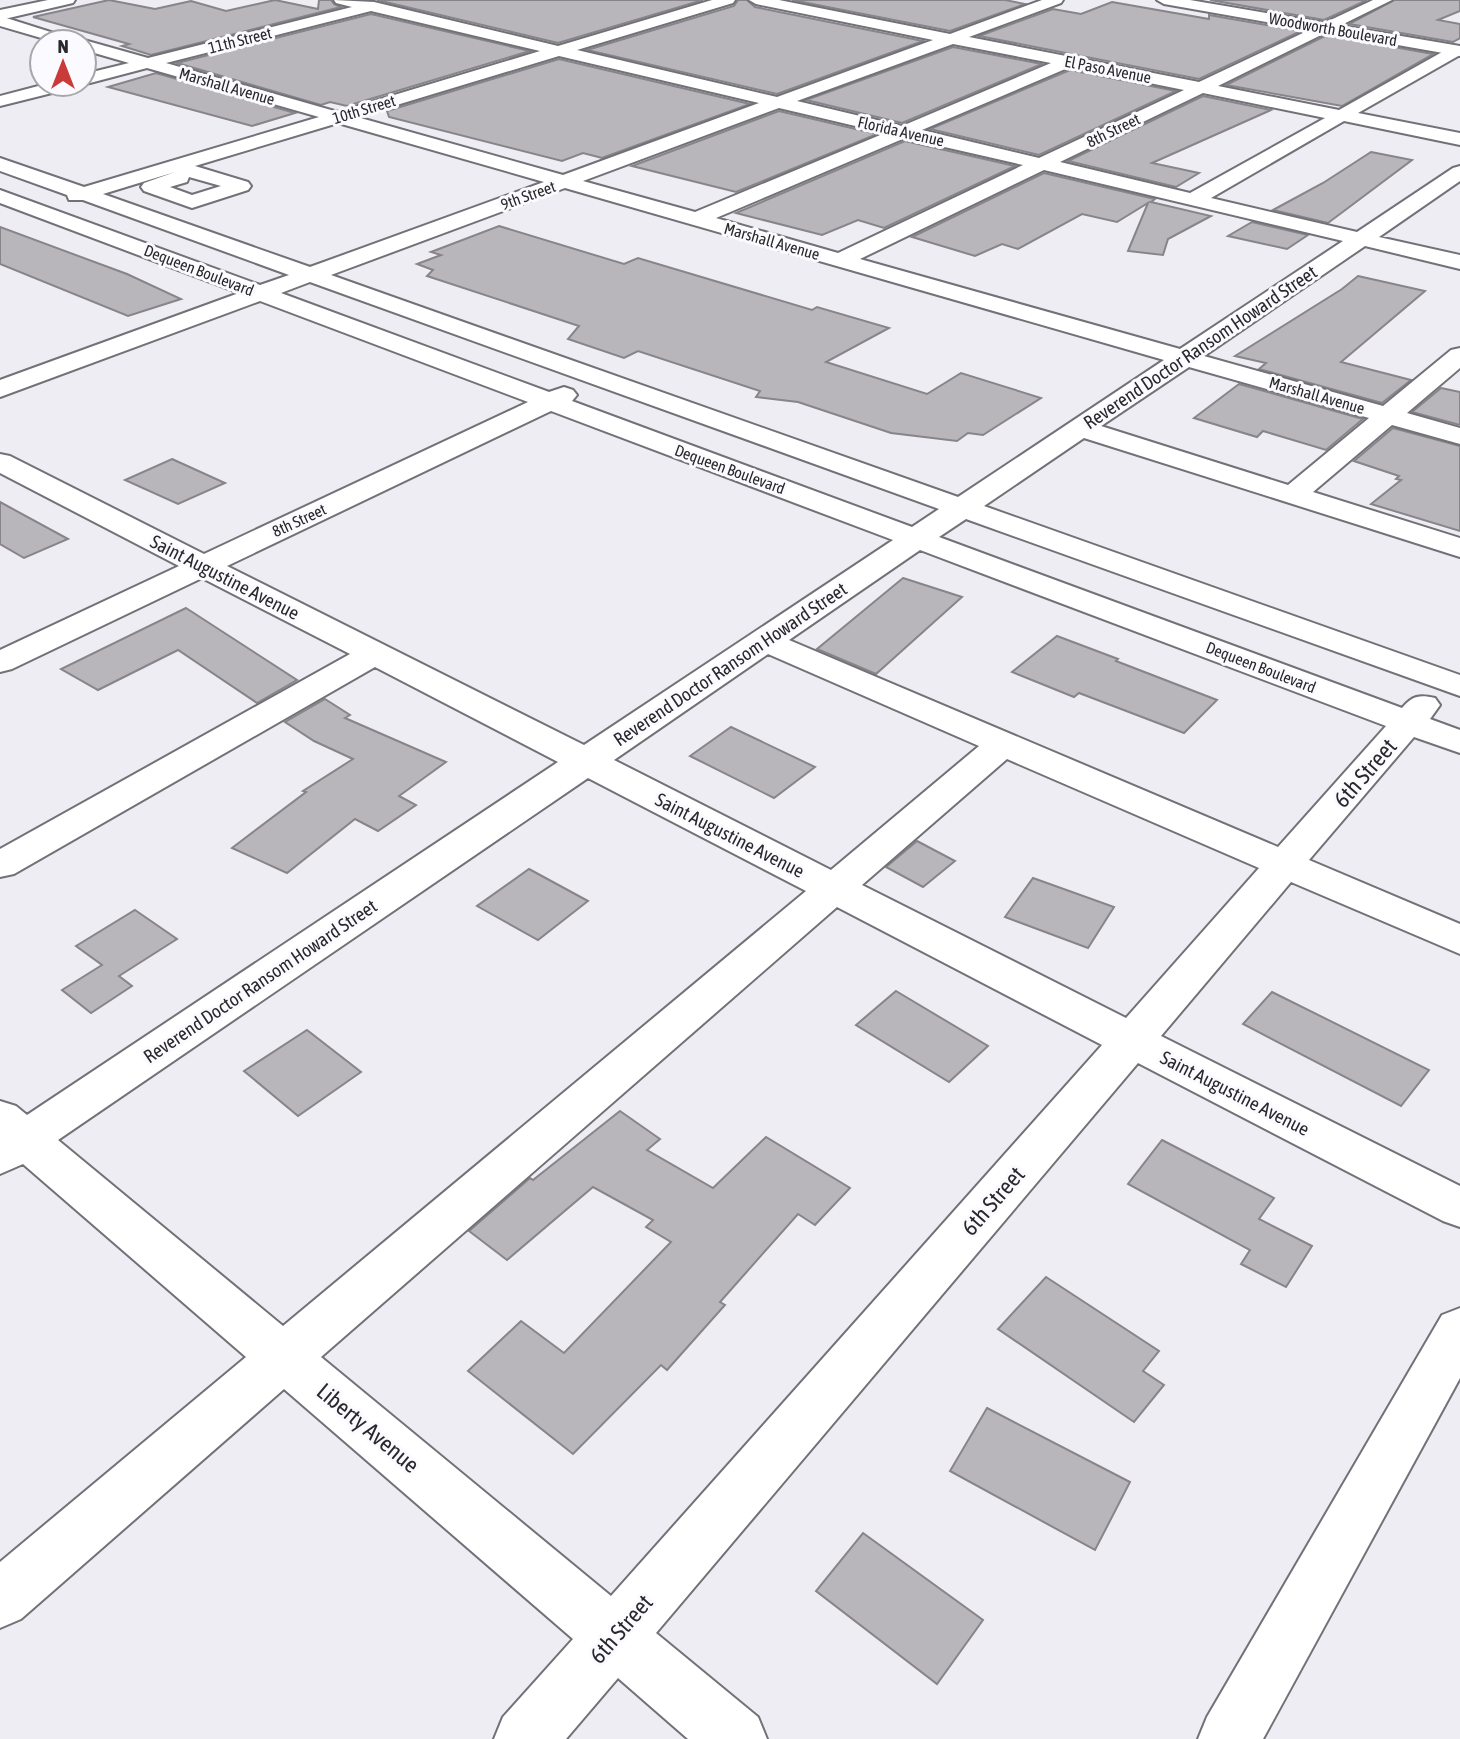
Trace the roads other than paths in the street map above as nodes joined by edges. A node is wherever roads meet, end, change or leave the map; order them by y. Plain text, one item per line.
1 (9, 0) edge
2 (68, 0) edge
3 (341, 0) edge
4 (397, 0) edge
5 (728, 0) edge
6 (756, 0) edge
7 (1056, 0) edge
8 (1164, 0) edge
9 (1230, 0) edge
10 (1385, 0) edge
11 (0, 2) edge
12 (370, 7) junction
13 (0, 15) edge
14 (1345, 19) junction
15 (0, 21) edge
16 (1326, 28) junction
17 (28, 29) edge
18 (952, 39) junction
19 (1459, 47) edge
20 (98, 49) edge
21 (558, 51) junction
22 (1068, 62) junction
23 (147, 63) junction
24 (98, 75) edge
25 (1201, 88) junction
26 (28, 94) edge
27 (0, 101) edge
28 (779, 102) junction
29 (1342, 116) junction
30 (337, 117) junction
31 (906, 132) junction
32 (1460, 139) edge
33 (0, 164) edge
34 (1042, 164) junction
35 (174, 166) junction
36 (1460, 172) edge
37 (196, 173) dead end
38 (564, 181) junction
39 (82, 194) junction
40 (0, 196) edge
41 (1194, 199) junction
42 (33, 208) junction
43 (0, 218) edge
44 (697, 219) junction
45 (1361, 239) junction
46 (840, 260) junction
47 (1460, 262) edge
48 (310, 275) junction
49 (261, 293) junction
50 (1460, 355) edge
51 (1185, 358) junction
52 (598, 378) junction
53 (0, 389) edge
54 (550, 401) junction
55 (1389, 416) junction
56 (1080, 428) junction
57 (1460, 436) edge
58 (0, 463) edge
59 (1293, 495) junction
60 (961, 508) junction
61 (916, 538) junction
62 (1460, 548) edge
63 (202, 566) junction
64 (764, 641) junction
65 (376, 654) junction
66 (0, 662) edge
67 (1454, 676) edge
68 (1409, 723) junction
69 (1460, 742) edge
70 (1003, 744) junction
71 (585, 761) junction
72 (0, 866) edge
73 (1285, 866) junction
74 (835, 889) junction
75 (1460, 940) edge
76 (1133, 1041) junction
77 (8, 1138) edge
78 (1460, 1208) edge
79 (1460, 1330) edge
80 (284, 1357) junction
81 (0, 1599) edge
82 (614, 1636) junction
83 (525, 1739) edge
84 (736, 1739) edge
85 (1229, 1739) edge

1 - 11 street
2 - 13 street
3 - 12 street, Florida Avenue
4 - 12 street, 11th Street
5 - 21 street, 10th Street
6 - 18 street, El Paso Avenue
7 - 18 street, 9th Street
8 - 16 street, Woodworth Boulevard
9 - 14 street, Woodworth Boulevard
10 - 14 street, 8th Street
12 - 21 street, Florida Avenue
12 - 23 street, 11th Street
14 - 16 street, 8th Street
14 - 19 street, Woodworth Boulevard
15 - 17 street
16 - 19 street, Woodworth Boulevard
16 - 25 street, 8th Street
18 - 22 street, El Paso Avenue
18 - 28 street, 9th Street
19 - 29 street
20 - 23 street, Marshall Avenue
21 - 28 street, Florida Avenue
21 - 30 street, 10th Street
22 - 25 street, El Paso Avenue
22 - 31 street
23 - 24 street, 11th Street
23 - 30 street, Marshall Avenue
25 - 29 street, El Paso Avenue
25 - 34 street, 8th Street
26 - 27 street
28 - 31 street, Florida Avenue
28 - 38 street, 9th Street
29 - 32 street, El Paso Avenue
29 - 41 street
30 - 35 street, 10th Street
30 - 38 street, Marshall Avenue
31 - 34 street, Florida Avenue
31 - 44 street
33 - 39 street, Dequeen Boulevard
34 - 41 street, Florida Avenue
34 - 46 street, 8th Street
35 - 37 street
35 - 39 street, 10th Street
36 - 45 street, Reverend Doctor Ransom Howard Street
38 - 44 street, Marshall Avenue
38 - 48 street, 9th Street
39 - 42 street, 10th Street
39 - 48 street, Dequeen Boulevard
40 - 42 street, Dequeen Boulevard
41 - 45 street, Florida Avenue
42 - 43 street, 10th Street
42 - 49 street, Dequeen Boulevard
44 - 46 street, Marshall Avenue
45 - 47 street, Florida Avenue
45 - 51 street, Reverend Doctor Ransom Howard Street
46 - 51 street, Marshall Avenue
48 - 49 street, 9th Street
48 - 52 street, Dequeen Boulevard
49 - 53 street, 9th Street
49 - 54 street, Dequeen Boulevard
50 - 55 street
51 - 55 street, Marshall Avenue
51 - 56 street, Reverend Doctor Ransom Howard Street
52 - 54 street, 8th Street
52 - 60 street, Dequeen Boulevard
54 - 61 street, Dequeen Boulevard
54 - 63 street, 8th Street
55 - 57 street, Marshall Avenue
55 - 59 street
56 - 59 street
56 - 60 street, Reverend Doctor Ransom Howard Street
58 - 63 street, Saint Augustine Avenue
59 - 62 street
60 - 61 street, Reverend Doctor Ransom Howard Street
60 - 67 street, Dequeen Boulevard
61 - 64 street, Reverend Doctor Ransom Howard Street
61 - 68 street, Dequeen Boulevard
63 - 65 street, Saint Augustine Avenue
63 - 66 street, 8th Street
64 - 70 street
64 - 71 street, Reverend Doctor Ransom Howard Street
65 - 71 street, Saint Augustine Avenue
65 - 72 street
67 - 68 street, 6th Street
68 - 69 street, Dequeen Boulevard
68 - 73 street, 6th Street
70 - 73 street
70 - 74 street
71 - 74 street, Saint Augustine Avenue
71 - 77 street, Reverend Doctor Ransom Howard Street
73 - 75 street
73 - 76 street, 6th Street
74 - 76 street, Saint Augustine Avenue
74 - 80 street
76 - 78 street, Saint Augustine Avenue
76 - 82 street, 6th Street
77 - 80 street, Liberty Avenue
79 - 85 street
80 - 81 street
80 - 82 street, Liberty Avenue
82 - 83 street, 6th Street
82 - 84 street, Liberty Avenue

